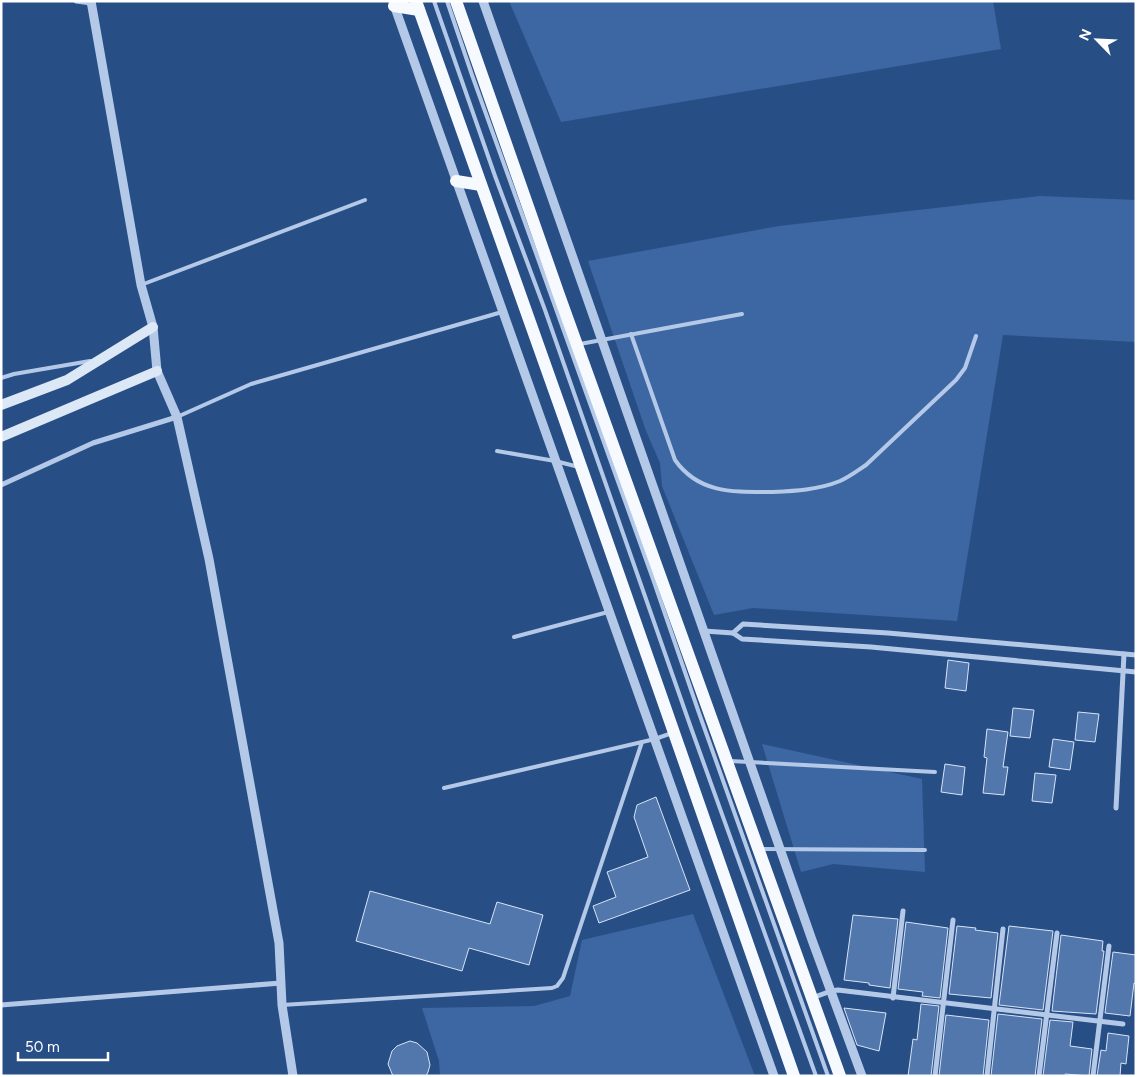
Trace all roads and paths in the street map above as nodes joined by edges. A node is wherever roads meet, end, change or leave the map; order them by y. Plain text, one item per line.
1 (76, 1) edge
2 (434, 1) edge
3 (447, 1) edge
4 (456, 1) edge
5 (482, 1) edge
6 (91, 2) edge
7 (394, 4) edge
8 (418, 6) edge
9 (456, 181) junction
10 (481, 185) junction
11 (365, 200) dead end
12 (141, 285) junction
13 (502, 312) junction
14 (742, 314) dead end
15 (153, 327) junction
16 (632, 334) junction
17 (976, 336) dead end
18 (601, 339) junction
19 (577, 344) junction
20 (100, 360) junction
21 (157, 371) junction
22 (1, 378) edge
23 (1, 405) edge
24 (178, 417) junction
25 (1, 437) edge
26 (497, 451) dead end
27 (555, 460) junction
28 (581, 468) junction
29 (1, 485) edge
30 (609, 612) junction
31 (704, 631) junction
32 (732, 633) junction
33 (514, 637) dead end
34 (1124, 654) junction
35 (1136, 655) edge
36 (1123, 671) junction
37 (1136, 672) edge
38 (674, 732) junction
39 (655, 739) junction
40 (642, 742) junction
41 (726, 761) junction
42 (749, 761) junction
43 (934, 772) dead end
44 (444, 788) dead end
45 (1116, 808) dead end
46 (780, 848) junction
47 (758, 849) junction
48 (925, 850) dead end
49 (903, 911) dead end
50 (953, 920) dead end
51 (1003, 929) dead end
52 (1056, 933) dead end
53 (1109, 946) dead end
54 (281, 983) junction
55 (831, 991) junction
56 (812, 998) junction
57 (893, 998) junction
58 (943, 1003) junction
59 (1, 1004) edge
60 (282, 1006) junction
61 (994, 1008) junction
62 (1047, 1014) junction
63 (1100, 1020) junction
64 (1124, 1024) dead end
65 (293, 1076) edge
66 (774, 1076) edge
67 (794, 1076) edge
68 (816, 1076) edge
69 (828, 1076) edge
70 (840, 1076) edge
71 (862, 1076) edge
72 (935, 1076) edge
73 (987, 1076) edge
74 (1039, 1076) edge
75 (1093, 1076) edge

1 - 6 street
2 - 68 lane
3 - 69 lane
4 - 19 main road
5 - 18 street
6 - 12 street
7 - 8 main road
7 - 9 street
8 - 10 main road
9 - 10 main road
9 - 13 street
10 - 28 main road
11 - 12 lane
12 - 15 street
13 - 24 lane
13 - 27 street
14 - 16 lane
15 - 20 main road
15 - 21 street
16 - 17 lane
16 - 18 lane
18 - 19 lane
18 - 31 street
19 - 41 main road
20 - 22 lane
20 - 23 main road
21 - 24 street
21 - 25 main road
24 - 29 street
24 - 54 street
26 - 27 lane
27 - 28 lane
27 - 30 street
28 - 38 main road
30 - 33 lane
30 - 39 street
31 - 32 street
31 - 42 street
32 - 34 street
32 - 36 street
34 - 35 street
34 - 36 street
36 - 37 street
36 - 45 street
38 - 39 lane
38 - 67 main road
39 - 40 lane
39 - 66 street
40 - 44 lane
40 - 60 lane
41 - 42 lane
41 - 47 main road
42 - 43 lane
42 - 46 street
46 - 47 lane
46 - 48 lane
46 - 55 street
47 - 56 main road
49 - 57 street
50 - 58 street
51 - 61 street
52 - 62 street
53 - 63 street
54 - 59 street
54 - 60 street
55 - 56 street
55 - 57 street
55 - 71 street
56 - 70 main road
57 - 58 street
58 - 61 street
58 - 72 street
60 - 65 street
61 - 62 street
61 - 73 street
62 - 63 street
62 - 74 street
63 - 64 street
63 - 75 street

